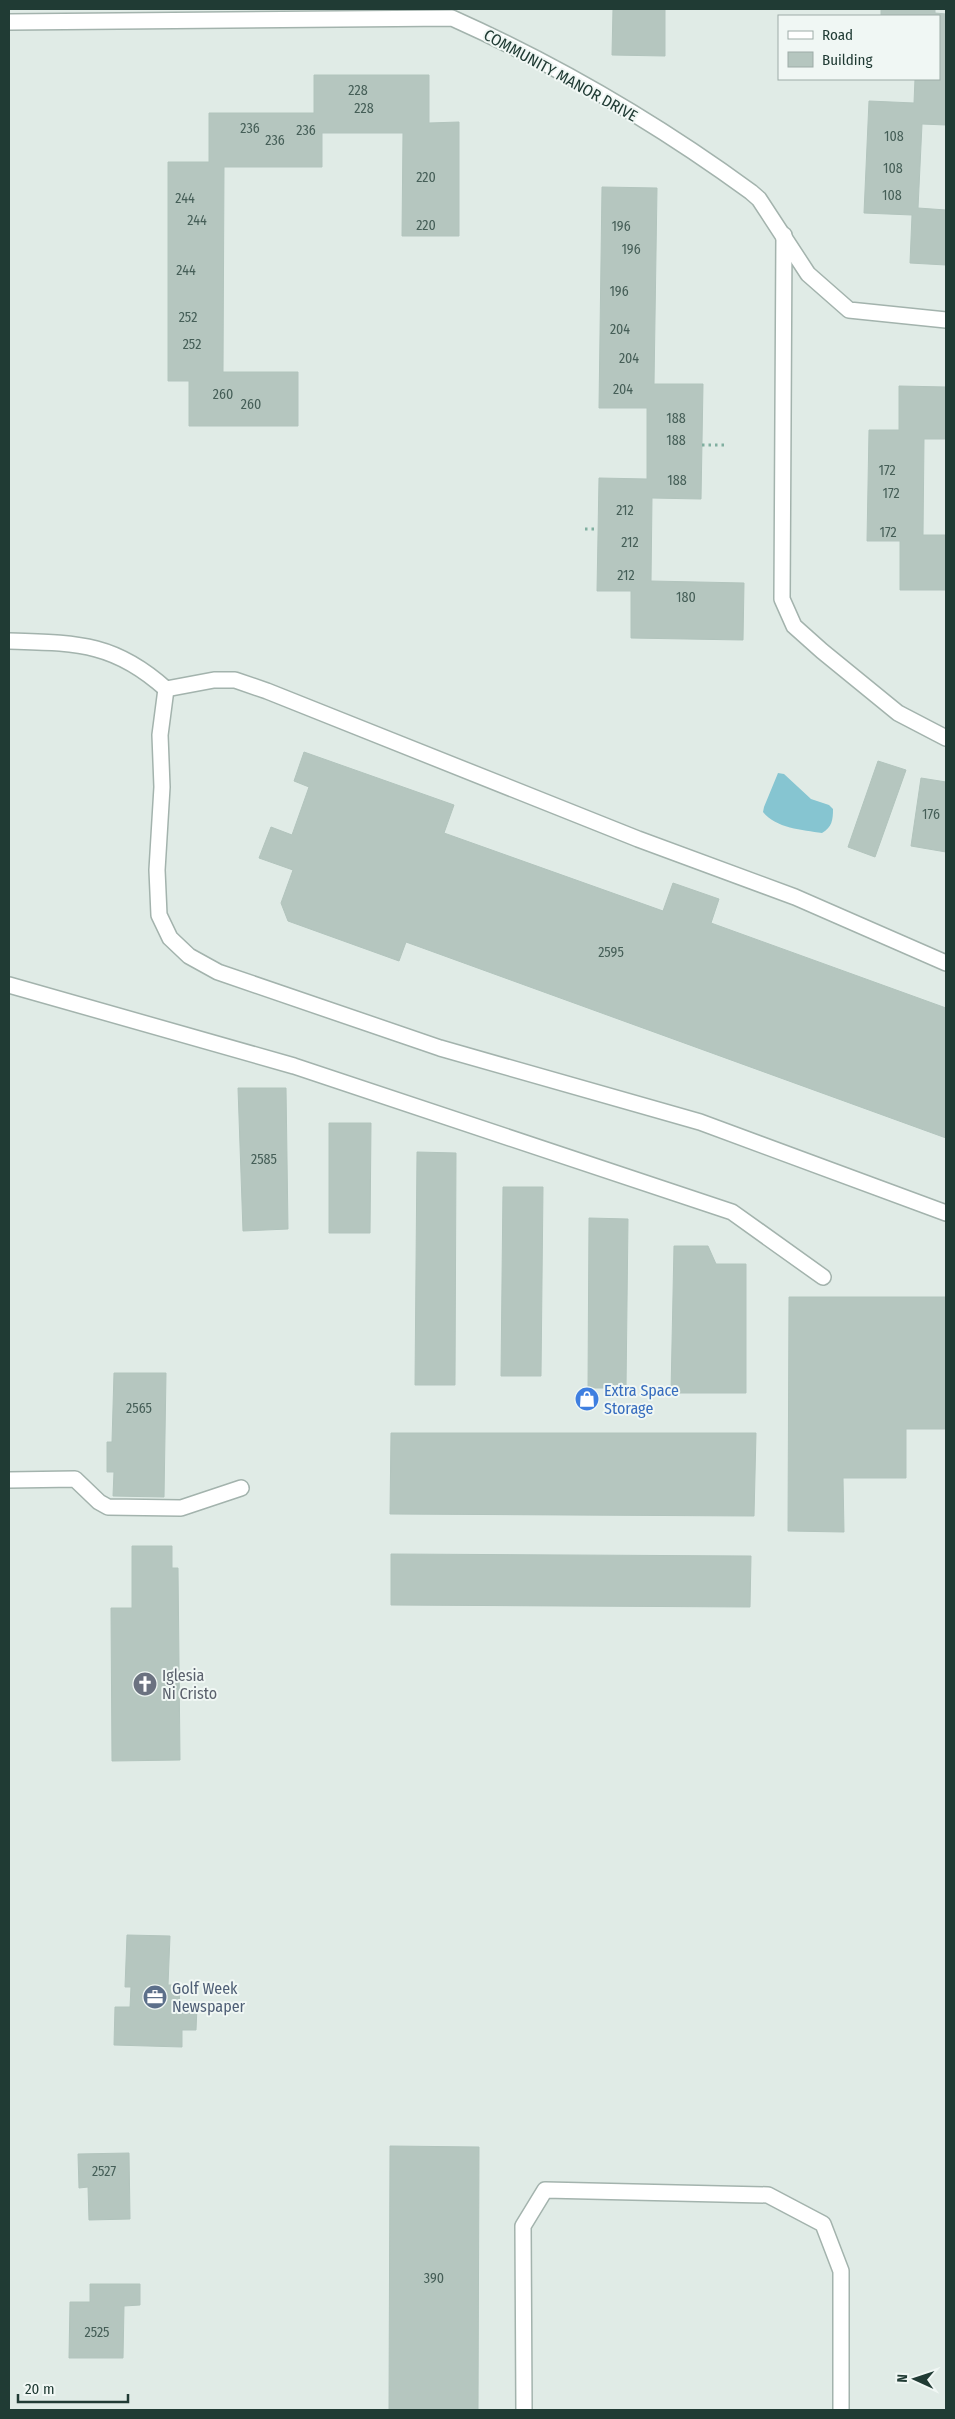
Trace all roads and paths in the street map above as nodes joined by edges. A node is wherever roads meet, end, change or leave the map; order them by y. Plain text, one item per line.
1 (452, 13) edge
2 (9, 22) edge
3 (784, 235) junction
4 (946, 320) edge
5 (702, 445) dead end
6 (728, 445) dead end
7 (585, 529) dead end
8 (598, 529) dead end
9 (9, 641) edge
10 (166, 689) junction
11 (946, 738) edge
12 (946, 963) edge
13 (9, 985) edge
14 (946, 1213) edge
15 (823, 1277) dead end
16 (9, 1480) edge
17 (241, 1488) dead end
18 (524, 2410) edge
19 (841, 2410) edge

1 - 2 street, COMMUNITY MANOR DRIVE
1 - 3 street, COMMUNITY MANOR DRIVE
3 - 4 street, COMMUNITY MANOR DRIVE
3 - 11 street
5 - 6 path
7 - 8 path
9 - 10 street
10 - 12 street
10 - 14 street
13 - 15 street
16 - 17 street
18 - 19 street

